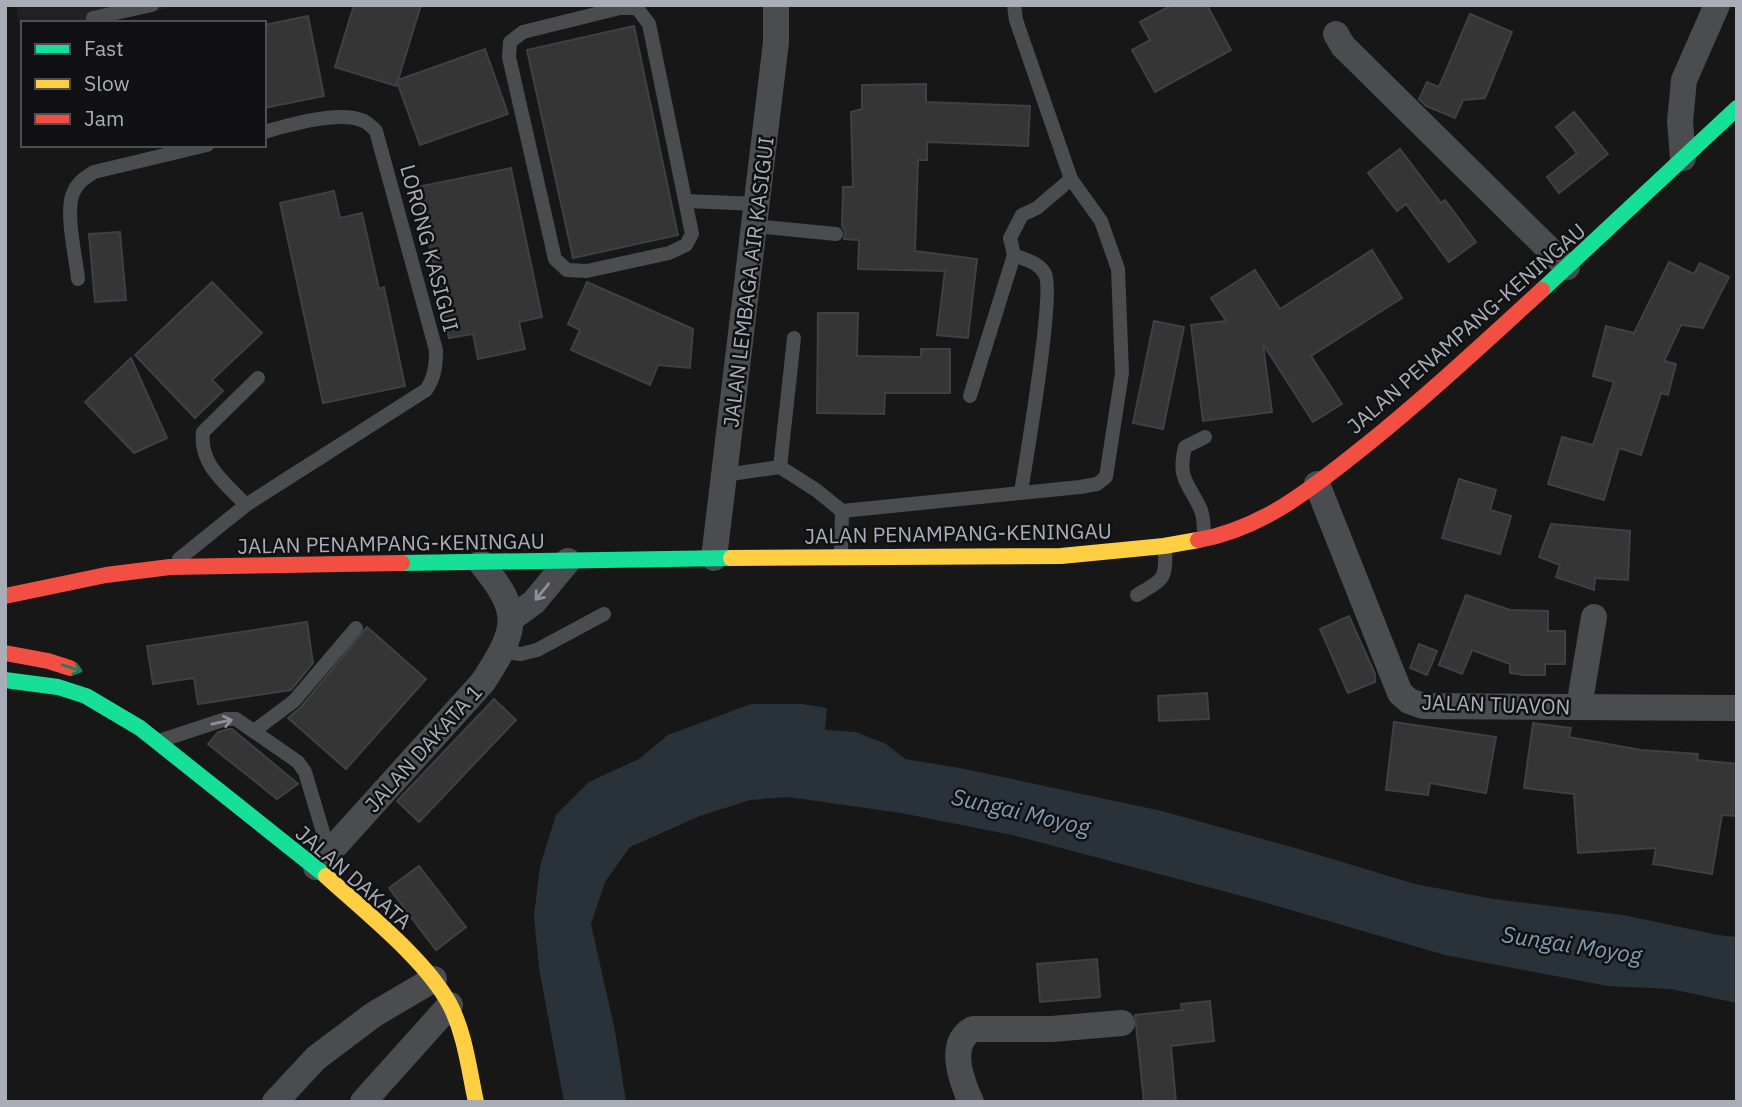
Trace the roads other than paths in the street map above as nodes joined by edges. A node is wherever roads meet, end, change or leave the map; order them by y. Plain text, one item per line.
1 (152, 5) edge
2 (776, 5) edge
3 (1014, 5) edge
4 (1717, 5) edge
5 (116, 9) edge
6 (93, 18) dead end
7 (1336, 34) dead end
8 (1737, 108) edge
9 (266, 132) edge
10 (199, 147) edge
11 (1683, 158) junction
12 (1071, 179) junction
13 (686, 201) junction
14 (756, 215) junction
15 (836, 234) dead end
16 (1014, 255) junction
17 (1567, 267) junction
18 (78, 279) dead end
19 (794, 338) dead end
20 (258, 378) dead end
21 (970, 396) dead end
22 (1205, 437) dead end
23 (780, 467) junction
24 (724, 475) junction
25 (1317, 484) junction
26 (1021, 492) junction
27 (246, 505) junction
28 (842, 511) junction
29 (1205, 539) junction
30 (1164, 547) junction
31 (841, 557) junction
32 (714, 558) junction
33 (568, 561) junction
34 (481, 563) junction
35 (170, 567) junction
36 (106, 575) junction
37 (13, 576) dead end
38 (27, 590) junction
39 (1138, 595) dead end
40 (5, 596) edge
41 (36, 607) dead end
42 (604, 614) dead end
43 (1594, 617) dead end
44 (512, 618) junction
45 (356, 628) dead end
46 (503, 652) junction
47 (5, 654) edge
48 (81, 671) dead end
49 (6, 680) edge
50 (114, 693) dead end
51 (1579, 707) junction
52 (1737, 708) edge
53 (141, 728) junction
54 (254, 731) junction
55 (157, 741) junction
56 (322, 860) junction
57 (434, 979) junction
58 (450, 1005) junction
59 (1122, 1023) dead end
60 (275, 1102) edge
61 (363, 1102) edge
62 (476, 1102) edge
63 (971, 1102) edge

1 - 5 lane
2 - 14 street, JALAN LEMBAGA AIR KASIGUI
3 - 12 lane
4 - 11 street
5 - 6 lane
7 - 17 street
8 - 11 main road, JALAN PENAMPANG-KENINGAU
9 - 27 lane, LORONG KASIGUI
10 - 18 lane
11 - 17 main road, JALAN PENAMPANG-KENINGAU
12 - 16 lane
12 - 26 lane
13 - 13 lane
13 - 14 lane
14 - 15 lane
14 - 24 street, JALAN LEMBAGA AIR KASIGUI
16 - 21 lane
16 - 26 lane
17 - 25 main road, JALAN PENAMPANG-KENINGAU
19 - 23 lane
20 - 27 lane
22 - 29 lane
23 - 24 lane
23 - 28 lane
24 - 32 street, JALAN LEMBAGA AIR KASIGUI
25 - 29 main road, JALAN PENAMPANG-KENINGAU
25 - 51 street, JALAN TUAVON
26 - 28 lane
27 - 35 lane, LORONG KASIGUI
28 - 31 lane
29 - 30 main road, JALAN PENAMPANG-KENINGAU
30 - 31 main road, JALAN PENAMPANG-KENINGAU
30 - 39 lane
31 - 32 main road, JALAN PENAMPANG-KENINGAU
32 - 33 main road, JALAN PENAMPANG-KENINGAU
33 - 34 main road, JALAN PENAMPANG-KENINGAU
33 -> 44 street
34 - 35 main road, JALAN PENAMPANG-KENINGAU
34 - 44 street
35 - 36 main road, JALAN PENAMPANG-KENINGAU
36 - 38 main road, JALAN PENAMPANG-KENINGAU
36 - 41 main road, JALAN PENAMPANG-KENINGAU
37 - 38 main road
38 - 40 main road, JALAN PENAMPANG-KENINGAU
42 - 46 lane
43 - 51 street
44 - 46 street, JALAN DAKATA 1
45 - 54 lane
46 - 56 street, JALAN DAKATA 1
47 -> 48 main road
47 - 49 main road
49 - 53 main road, JALAN DAKATA
50 - 53 main road, JALAN DAKATA
51 - 52 street, JALAN TUAVON
53 - 55 main road, JALAN DAKATA
55 -> 54 lane
54 - 56 lane
55 - 56 main road, JALAN DAKATA
56 - 57 main road, JALAN DAKATA
57 - 58 main road, JALAN DAKATA
57 - 60 street
58 - 61 street
58 - 62 main road, JALAN DAKATA
59 - 63 street

